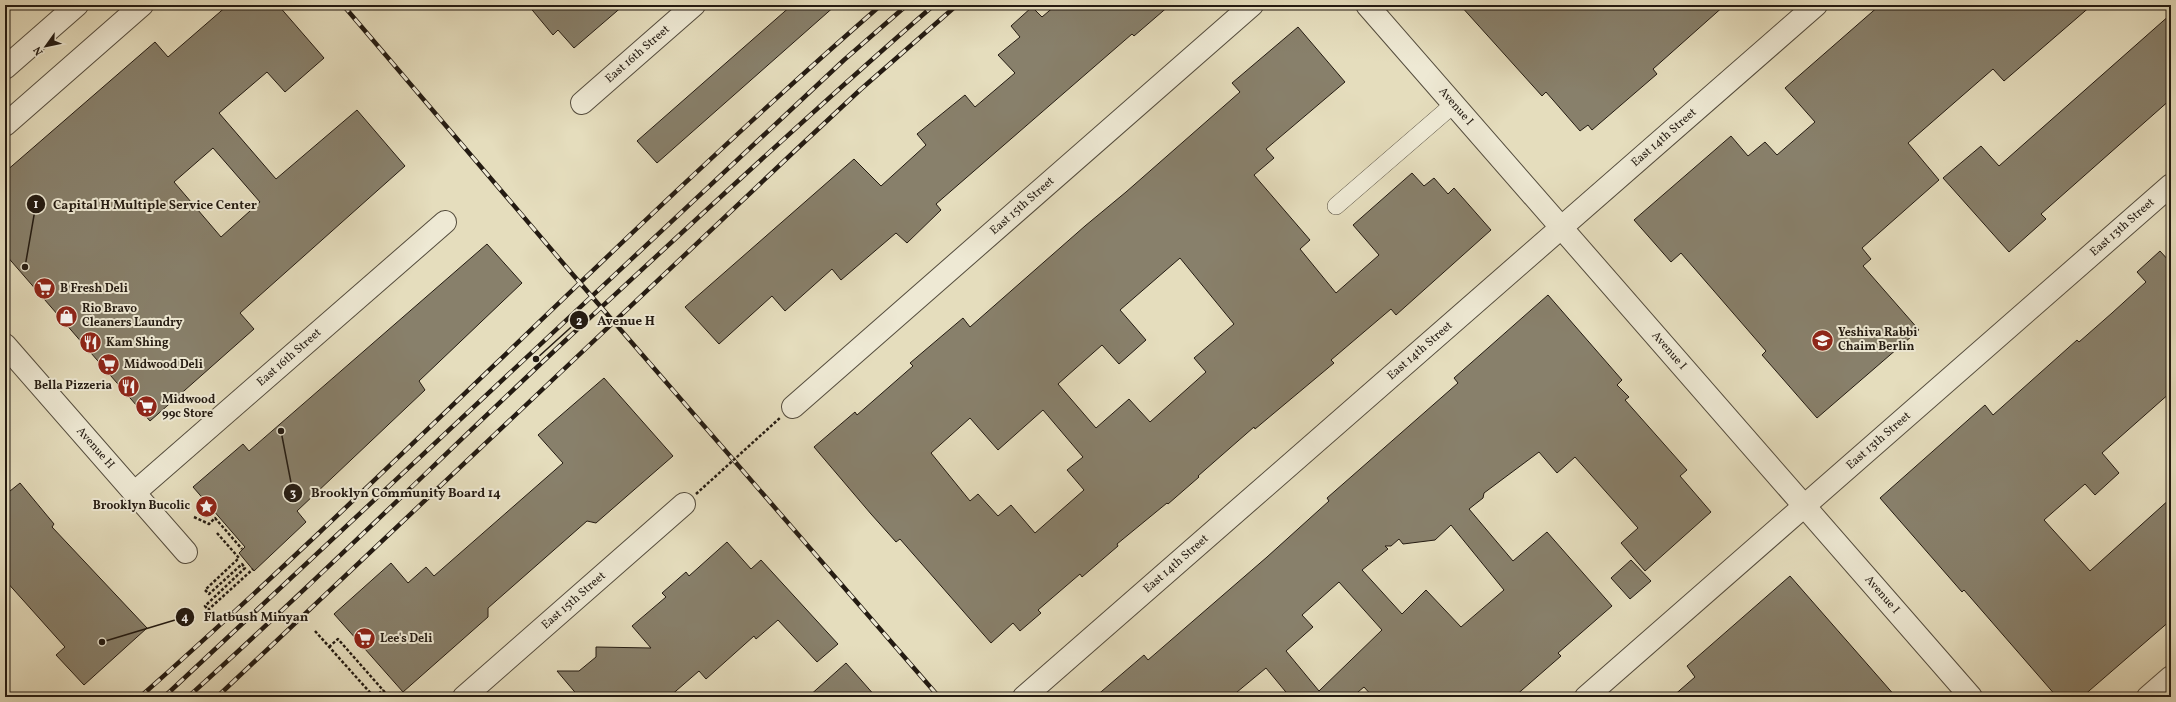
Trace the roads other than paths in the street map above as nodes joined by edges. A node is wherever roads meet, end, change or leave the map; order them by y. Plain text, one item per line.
1 (77, 5) edge
2 (142, 5) edge
3 (694, 5) edge
4 (1252, 5) edge
5 (1367, 5) edge
6 (1816, 5) edge
7 (5, 68) edge
8 (582, 103) dead end
9 (1454, 104) junction
10 (5, 125) edge
11 (2171, 186) edge
12 (1336, 206) dead end
13 (445, 222) dead end
14 (1562, 228) junction
15 (5, 345) edge
16 (787, 412) road end
17 (134, 493) junction
18 (690, 499) road end
19 (1805, 506) junction
20 (186, 552) dead end
21 (2171, 677) edge
22 (1026, 695) edge
23 (464, 697) edge
24 (1586, 697) edge
25 (1971, 697) edge
26 (2148, 697) edge

1 - 7 street
2 - 10 street
3 - 8 street, East 16th Street
4 - 16 street, East 15th Street
5 - 9 street, Avenue I
6 - 14 street, East 14th Street
9 - 12 lane
9 - 14 street, Avenue I
11 - 19 street, East 13th Street
13 - 17 street, East 16th Street
14 - 19 street, Avenue I
14 - 22 street, East 14th Street
15 - 17 street, Avenue H
17 - 20 street, Avenue H
18 - 23 street, East 15th Street
19 - 24 street, East 13th Street
19 - 25 street, Avenue I
21 - 26 street

